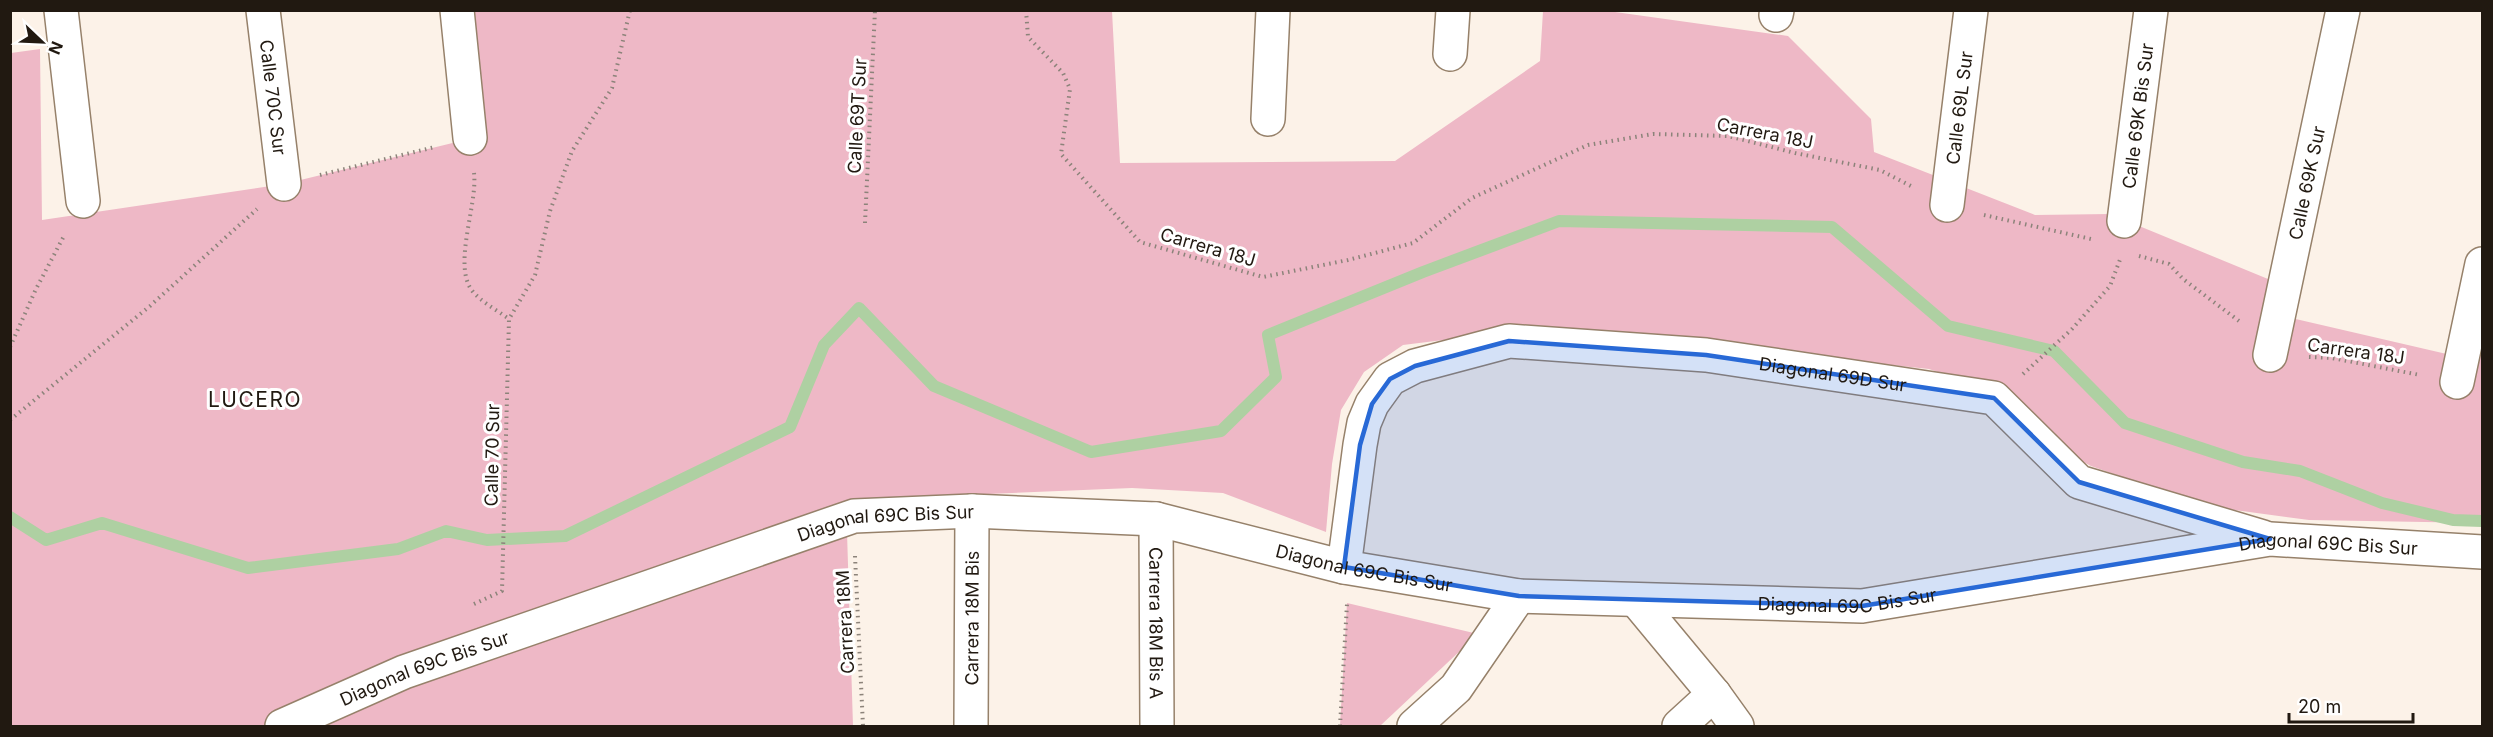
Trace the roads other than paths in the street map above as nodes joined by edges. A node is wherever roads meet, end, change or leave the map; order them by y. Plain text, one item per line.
1 (62, 10) edge
2 (263, 10) edge
3 (457, 10) edge
4 (1273, 10) edge
5 (1453, 10) edge
6 (1971, 10) edge
7 (2151, 10) edge
8 (2343, 10) edge
9 (1450, 54) dead end
10 (1268, 119) dead end
11 (470, 138) road end
12 (284, 184) road end
13 (83, 201) road end
14 (1947, 205) road end
15 (2124, 236) road end
16 (2482, 264) edge
17 (2270, 355) road end
18 (2457, 382) road end
19 (972, 511) junction
20 (1156, 519) junction
21 (2270, 539) junction
22 (2482, 552) edge
23 (1344, 567) junction
24 (1520, 596) junction
25 (1635, 600) junction
26 (1714, 694) junction
27 (282, 726) edge
28 (971, 726) edge
29 (1157, 726) edge
30 (1414, 726) edge
31 (1679, 726) edge
32 (1737, 726) edge

1 - 13 street
2 - 12 street, Calle 70C Sur
3 - 11 street
4 - 10 street
5 - 9 street
6 - 14 street, Calle 69L Sur
7 - 15 street, Calle 69K Bis Sur
8 - 17 street, Calle 69K Sur
16 - 18 street
19 - 20 street, Diagonal 69C Bis Sur
19 - 27 street, Diagonal 69C Bis Sur
19 - 28 street, Carrera 18M Bis
20 - 23 street, Diagonal 69C Bis Sur
20 - 29 street, Carrera 18M Bis A
21 - 22 street, Diagonal 69C Bis Sur
21 - 23 street, Diagonal 69D Sur
21 - 25 street, Diagonal 69C Bis Sur
23 - 24 street, Diagonal 69C Bis Sur
24 - 25 street, Diagonal 69C Bis Sur
24 - 30 street
25 - 26 street
26 - 31 street
26 - 32 street

